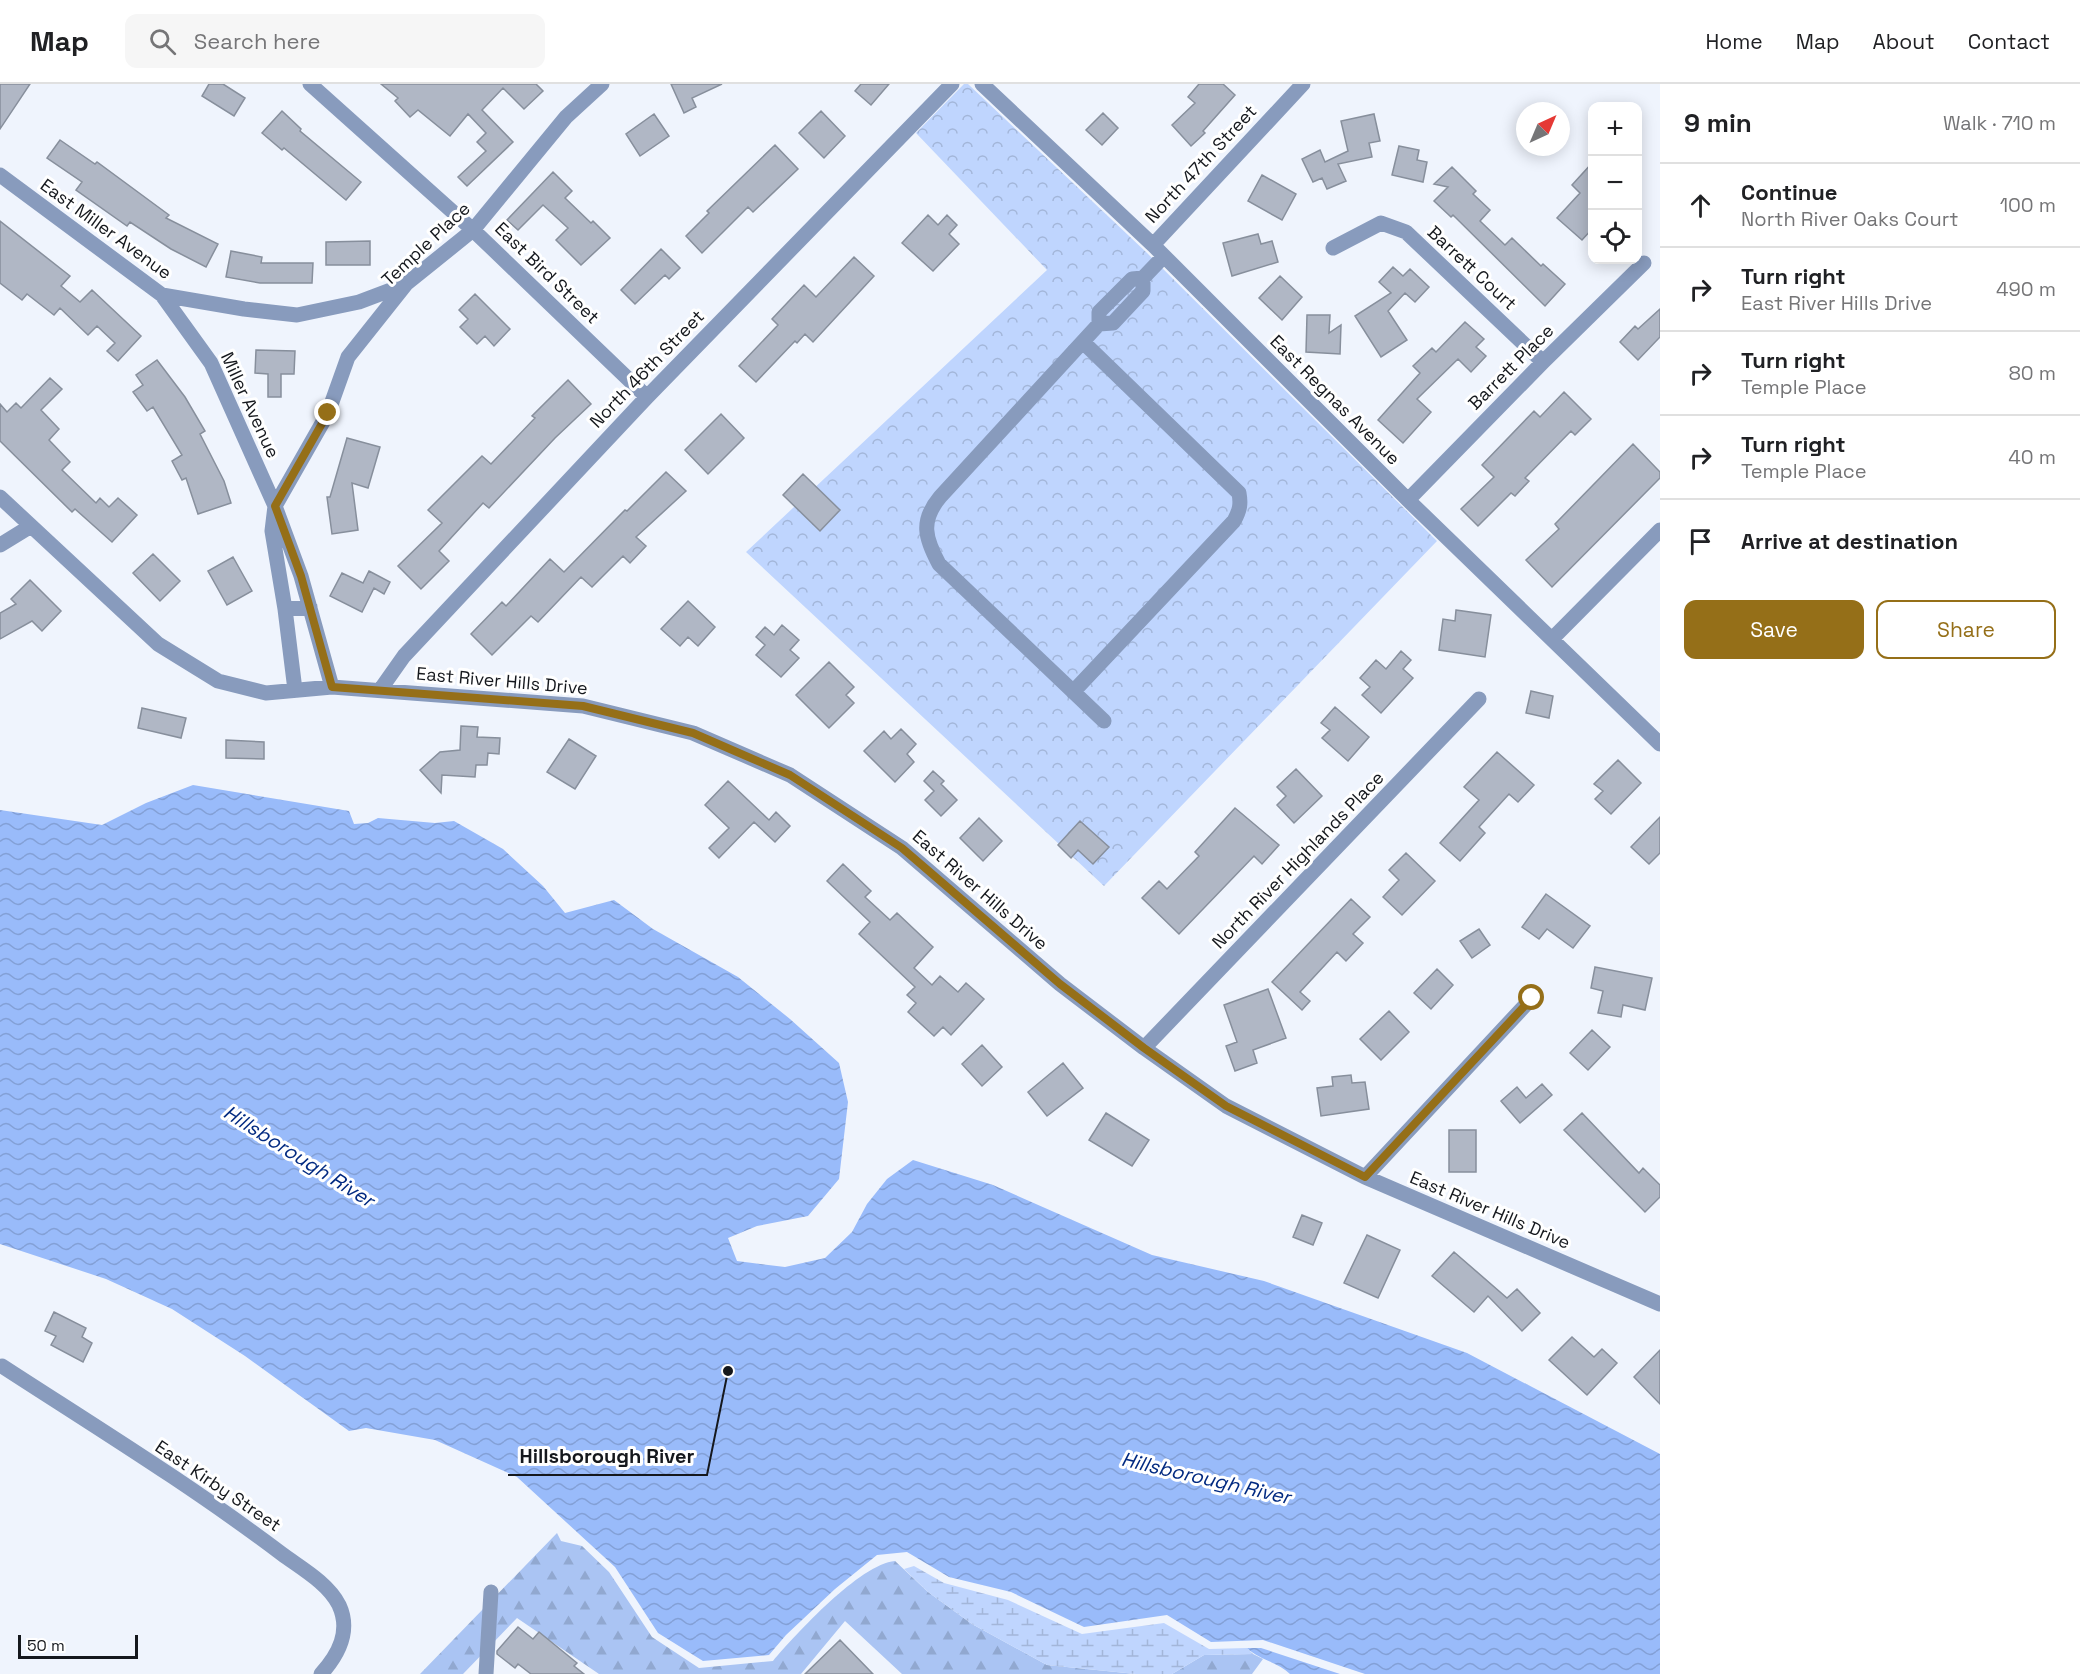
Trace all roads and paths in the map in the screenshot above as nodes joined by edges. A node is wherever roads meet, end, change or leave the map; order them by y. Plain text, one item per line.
1 (310, 84) edge
2 (602, 84) edge
3 (952, 84) edge
4 (982, 84) edge
5 (1303, 84) edge
6 (0, 175) edge
7 (473, 230) junction
8 (1153, 245) junction
9 (1334, 248) dead end
10 (1164, 256) junction
11 (1644, 263) dead end
12 (406, 284) junction
13 (162, 296) junction
14 (1083, 342) junction
15 (1543, 362) junction
16 (647, 397) junction
17 (0, 497) edge
18 (1408, 500) junction
19 (275, 506) junction
20 (31, 526) junction
21 (1660, 530) edge
22 (0, 545) edge
23 (310, 608) junction
24 (285, 609) junction
25 (1552, 639) junction
26 (332, 687) junction
27 (295, 690) junction
28 (380, 690) junction
29 (1073, 692) junction
30 (1479, 699) dead end
31 (1104, 721) dead end
32 (1660, 744) edge
33 (1532, 998) dead end
34 (1144, 1048) junction
35 (1365, 1177) junction
36 (1660, 1304) edge
37 (2, 1366) dead end
38 (491, 1592) dead end
39 (321, 1674) edge
40 (486, 1674) edge

1 - 7 street, East Bird Street
2 - 7 street, Temple Place
3 - 16 street, North 46th Street
4 - 8 street, East Regnas Avenue
5 - 8 street, North 47th Street
6 - 13 street, East Miller Avenue
7 - 12 street, Temple Place
7 - 16 street, East Bird Street
8 - 10 street, East Regnas Avenue
9 - 15 street, Barrett Court
10 - 14 street
10 - 18 street, East Regnas Avenue
11 - 15 street, Barrett Place
12 - 13 street, East Miller Avenue
12 - 19 street, Temple Place
13 - 19 street, Miller Avenue
14 - 29 street
14 - 29 street
15 - 18 street, Barrett Place
16 - 28 street, North 46th Street
17 - 20 street, East River Hills Drive
18 - 25 street, East Regnas Avenue
19 - 23 street
19 - 24 street
20 - 22 street
20 - 27 street, East River Hills Drive
21 - 25 street
23 - 24 street
23 - 26 street
24 - 27 street
25 - 32 street, East Regnas Avenue
26 - 27 street, East River Hills Drive
26 - 28 street, East River Hills Drive
28 - 34 street, East River Hills Drive
29 - 31 street
30 - 34 street, North River Highlands Place
33 - 35 street
34 - 35 street, East River Hills Drive
35 - 36 street, East River Hills Drive
37 - 39 street, East Kirby Street
38 - 40 street

